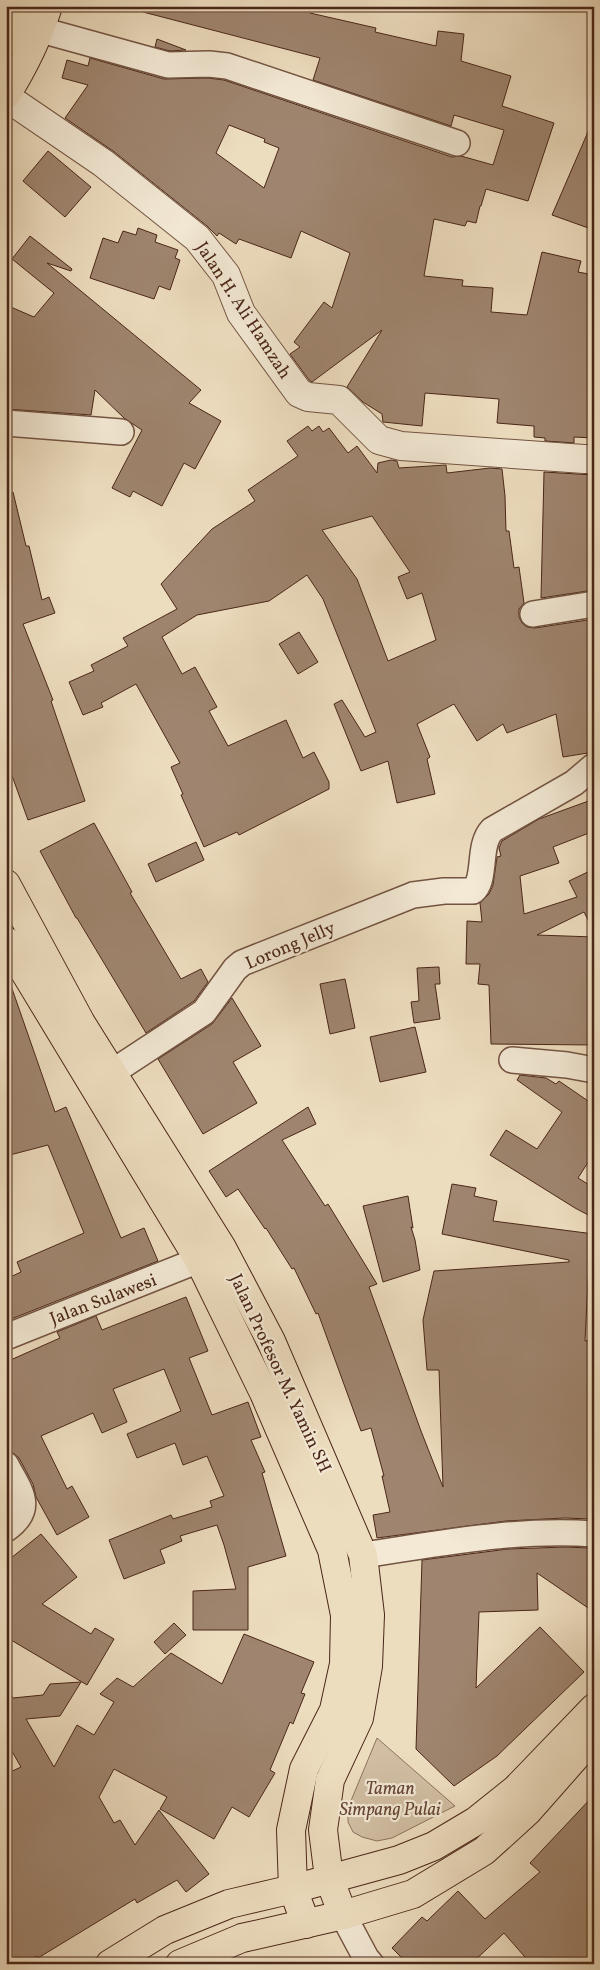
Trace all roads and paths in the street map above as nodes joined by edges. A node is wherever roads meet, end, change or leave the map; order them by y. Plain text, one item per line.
1 (21, 6) edge
2 (44, 18) edge
3 (6, 42) edge
4 (6, 96) edge
5 (457, 143) dead end
6 (6, 423) edge
7 (121, 432) dead end
8 (594, 459) edge
9 (594, 604) edge
10 (533, 614) dead end
11 (594, 766) edge
12 (6, 884) edge
13 (6, 941) edge
14 (512, 1060) dead end
15 (594, 1070) edge
16 (111, 1073) junction
17 (199, 1260) junction
18 (6, 1337) edge
19 (6, 1465) edge
20 (6, 1529) edge
21 (594, 1534) edge
22 (363, 1555) junction
23 (594, 1708) edge
24 (594, 1736) edge
25 (329, 1878) junction
26 (293, 1889) junction
27 (343, 1915) junction
28 (306, 1924) junction
29 (110, 1964) edge
30 (180, 1964) edge
31 (371, 1964) edge

1 - 3 main road
2 - 4 main road
2 - 5 street
4 - 8 street, Jalan H. Ali Hamzah
6 - 7 street
9 - 10 street
11 - 16 street, Lorong Jelly
12 - 16 main road, Jalan Profesor M. Yamin SH
13 - 17 main road, Jalan Profesor M. Yamin SH
14 - 15 street
16 - 22 main road, Jalan Profesor M. Yamin SH
17 - 18 street, Jalan Sulawesi
17 - 26 main road, Jalan Profesor M. Yamin SH
19 - 20 street
21 - 22 street
22 - 25 main road, Jalan Profesor M. Yamin SH
23 - 25 main road
24 - 27 main road
25 - 26 main road
25 - 27 main road, Jalan Profesor M. Yamin SH
26 - 28 main road, Jalan Profesor M. Yamin SH
26 - 29 main road
27 - 28 main road
27 - 31 street
28 - 30 main road

